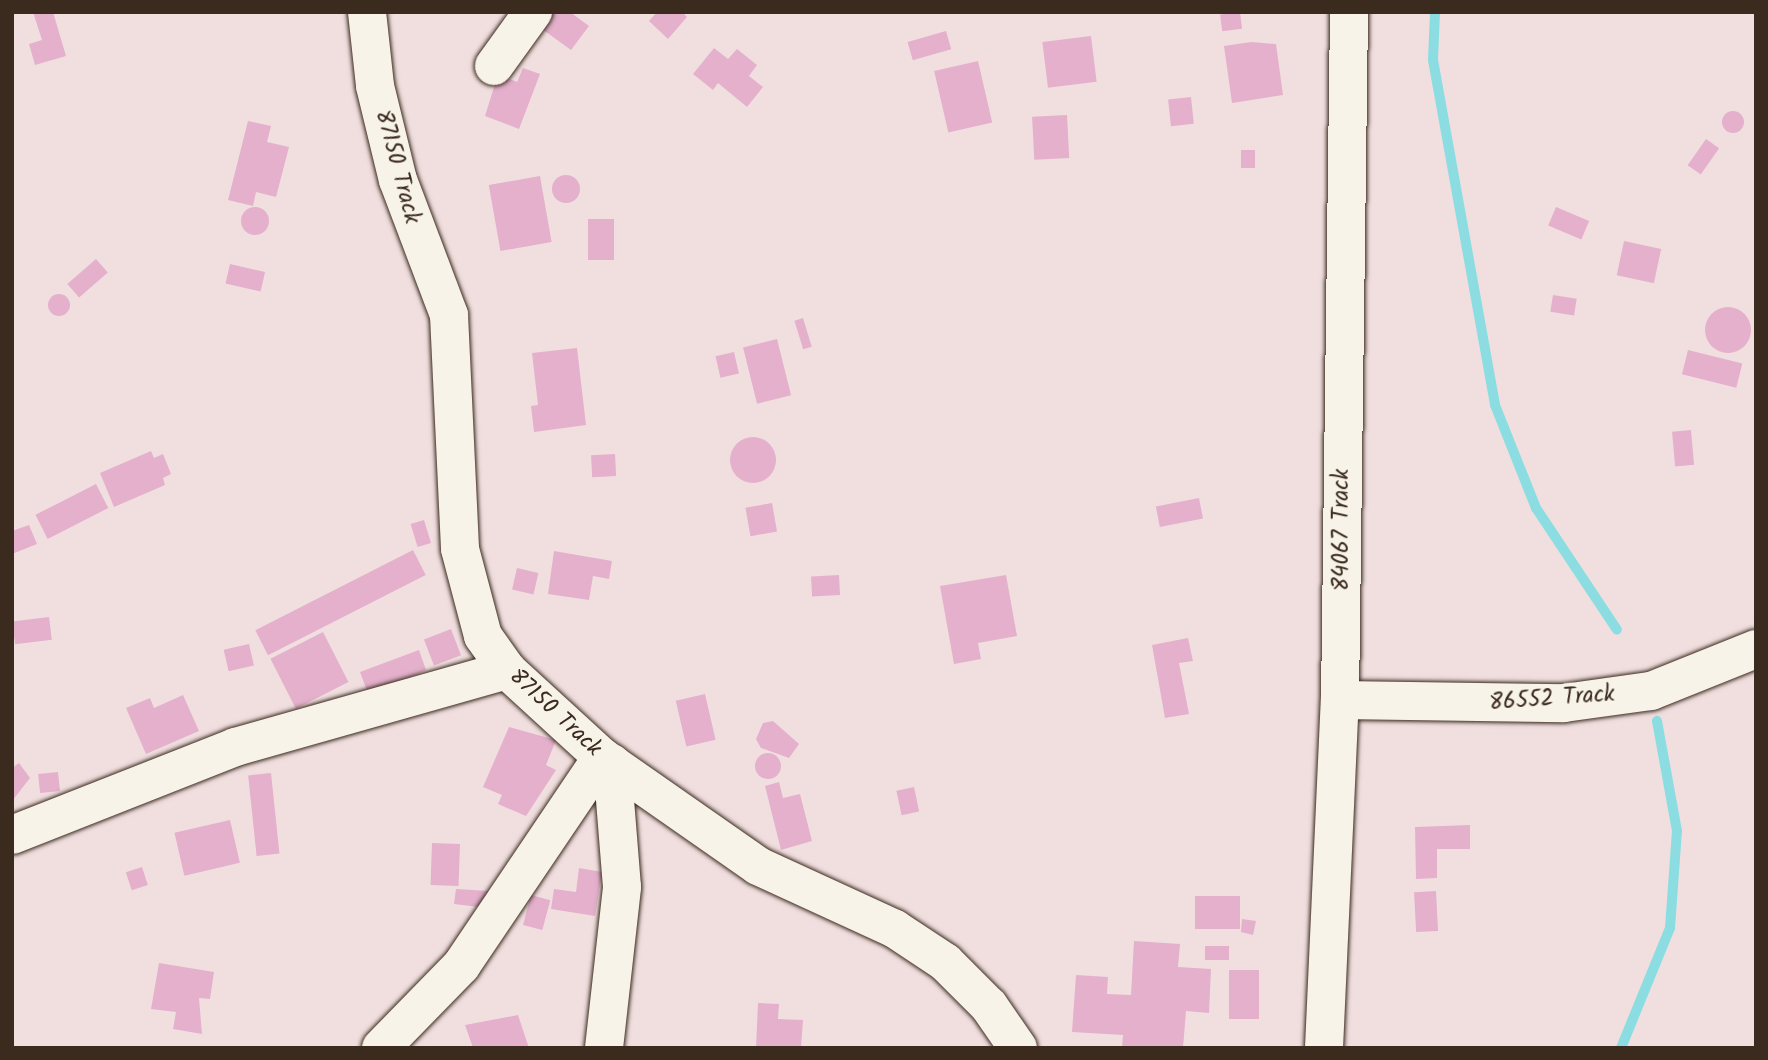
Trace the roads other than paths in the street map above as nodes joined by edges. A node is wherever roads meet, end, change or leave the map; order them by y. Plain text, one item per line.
1 (367, 12) edge
2 (533, 12) edge
3 (1349, 12) edge
4 (494, 66) dead end
5 (1756, 649) edge
6 (507, 670) junction
7 (1340, 700) junction
8 (607, 760) junction
9 (12, 835) edge
10 (380, 1048) edge
11 (604, 1048) edge
12 (1018, 1048) edge
13 (1324, 1048) edge

1 - 6 street, 87150 Track
2 - 4 street
3 - 7 street, 84067 Track
5 - 7 street, 86552 Track
6 - 8 street, 87150 Track
6 - 9 street
7 - 13 street, 84067 Track
8 - 10 street
8 - 11 street
8 - 12 street, 87150 Track

